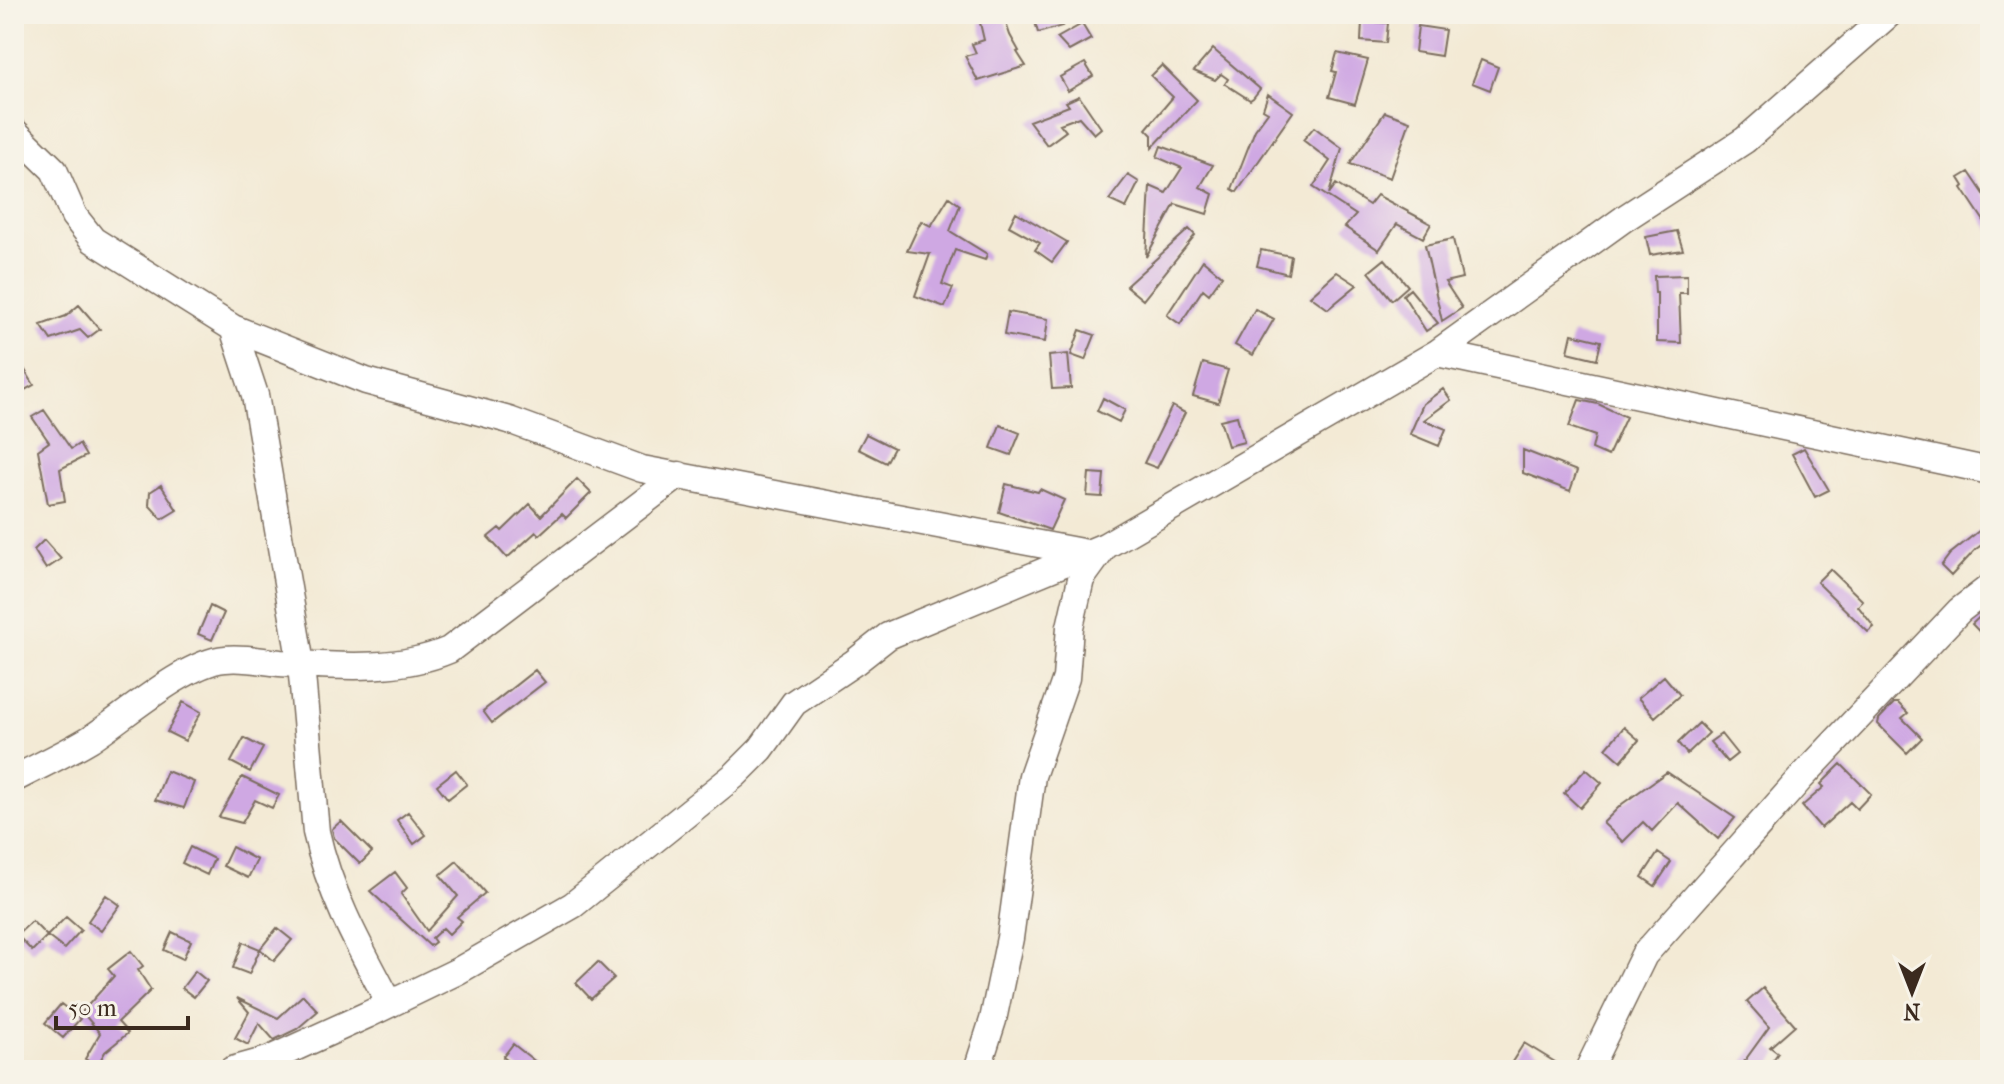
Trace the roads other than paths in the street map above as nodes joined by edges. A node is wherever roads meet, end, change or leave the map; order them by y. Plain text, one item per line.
1 (1889, 14) edge
2 (14, 131) edge
3 (233, 328) junction
4 (1437, 353) junction
5 (1990, 471) edge
6 (679, 475) junction
7 (1096, 550) junction
8 (1990, 587) edge
9 (301, 664) junction
10 (14, 779) edge
11 (390, 1004) junction
12 (232, 1070) edge
13 (977, 1070) edge
14 (1588, 1070) edge

1 - 4 street
2 - 3 street
3 - 6 street
3 - 9 street
4 - 5 street
4 - 7 street
6 - 7 street
6 - 9 street
7 - 11 street
7 - 13 street
8 - 14 street
9 - 10 street
9 - 11 street
11 - 12 street

